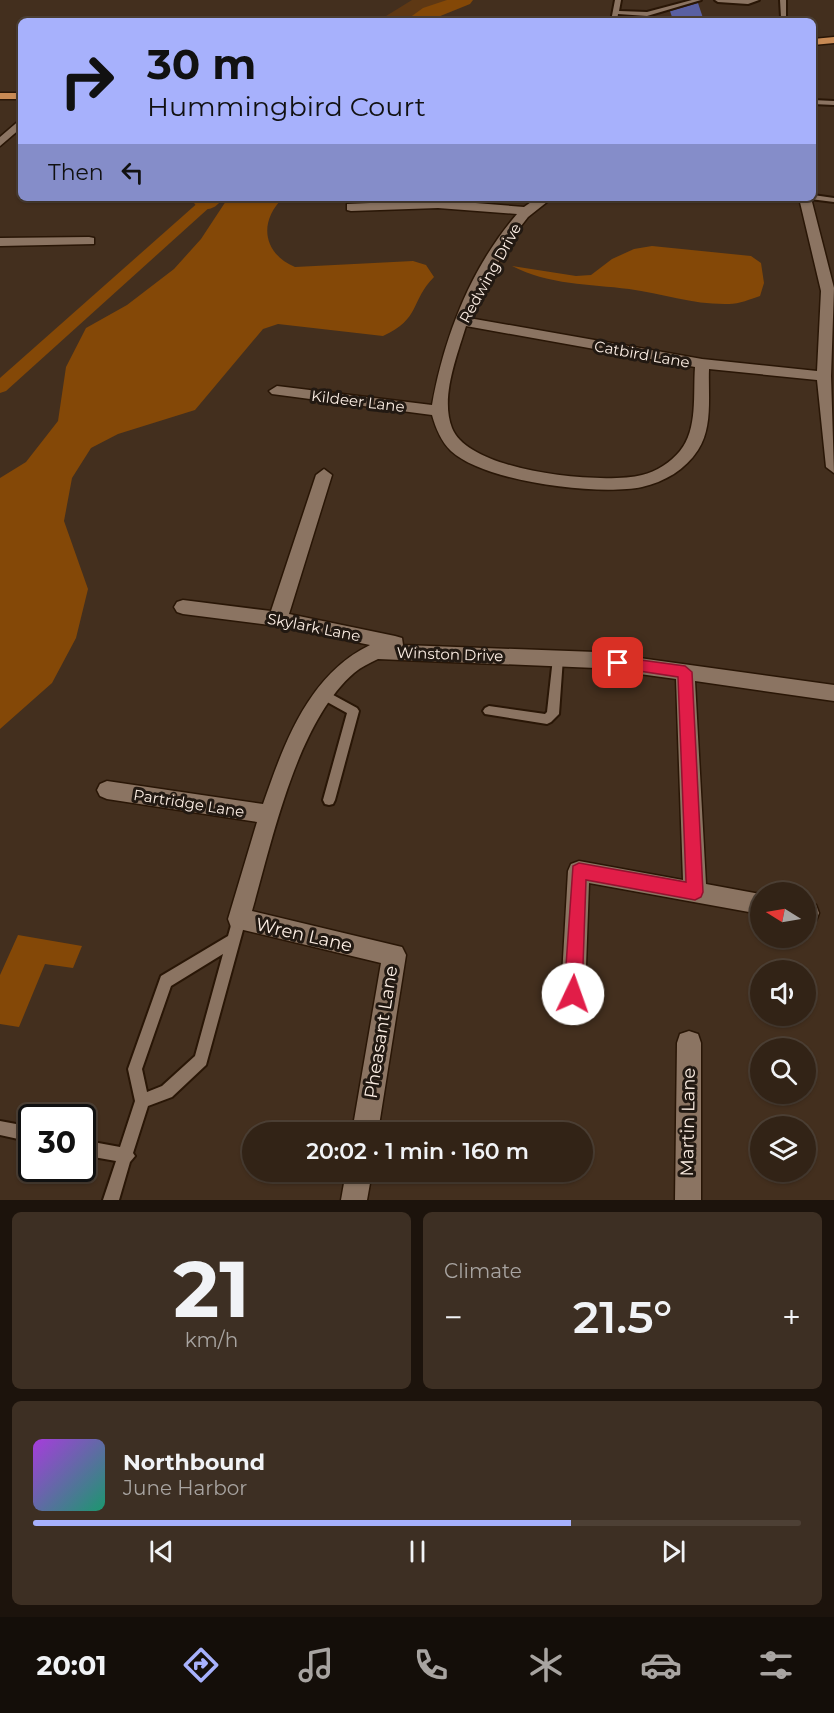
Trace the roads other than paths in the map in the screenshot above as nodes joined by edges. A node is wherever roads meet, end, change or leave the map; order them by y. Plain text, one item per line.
1 (618, 0) edge
2 (698, 0) edge
3 (718, 0) edge
4 (756, 0) edge
5 (783, 0) edge
6 (615, 12) junction
7 (784, 17) dead end
8 (614, 18) edge
9 (834, 40) edge
10 (816, 42) edge
11 (0, 96) edge
12 (18, 96) edge
13 (816, 102) edge
14 (834, 104) edge
15 (18, 127) edge
16 (0, 142) edge
17 (816, 197) edge
18 (834, 200) edge
19 (541, 201) edge
20 (806, 201) edge
21 (351, 207) dead end
22 (524, 211) junction
23 (89, 241) dead end
24 (0, 242) edge
25 (461, 321) junction
26 (702, 364) junction
27 (824, 376) junction
28 (277, 391) dead end
29 (439, 411) junction
30 (834, 467) edge
31 (324, 475) dead end
32 (183, 607) dead end
33 (278, 619) junction
34 (444, 654) junction
35 (558, 658) junction
36 (685, 672) junction
37 (834, 693) edge
38 (324, 695) junction
39 (489, 711) dead end
40 (107, 790) dead end
41 (329, 800) dead end
42 (271, 816) junction
43 (695, 892) junction
44 (750, 902) edge
45 (236, 930) junction
46 (369, 950) joint
47 (573, 994) dead end
48 (689, 1043) dead end
49 (142, 1101) junction
50 (367, 1122) edge
51 (0, 1128) edge
52 (18, 1132) edge
53 (96, 1150) edge
54 (127, 1156) junction
55 (357, 1182) edge
56 (111, 1200) edge
57 (354, 1200) edge
58 (688, 1200) edge

1 - 6 lane
2 - 6 lane
3 - 4 lane
5 - 7 lane
6 - 8 lane
9 - 10 main road
11 - 12 main road
13 - 14 lane
15 - 16 street
17 - 18 lane
19 - 22 street, Redwing Drive
20 - 27 street
21 - 22 street
22 - 25 street, Redwing Drive
23 - 24 street
25 - 26 street, Catbird Lane
25 - 29 street, Redwing Drive
26 - 27 street, Catbird Lane
26 - 29 street
27 - 30 street
28 - 29 street, Kildeer Lane
31 - 33 street
32 - 33 street, Skylark Lane
33 - 34 street, Skylark Lane
34 - 35 street, Winston Drive
34 - 38 street, Winston Drive
35 - 36 street, Winston Drive
35 - 39 lane
36 - 37 street, Winston Drive
36 - 43 street
38 - 41 lane
38 - 42 street, Winston Drive
40 - 42 street, Partridge Lane
42 - 45 street, Winston Drive
43 - 44 street
43 - 47 street
45 - 46 street, Wren Lane
45 - 49 lane
45 - 49 lane
46 - 50 street, Pheasant Lane
48 - 58 street, Martin Lane
49 - 54 lane
51 - 52 lane
53 - 54 lane
54 - 56 lane
55 - 57 street

